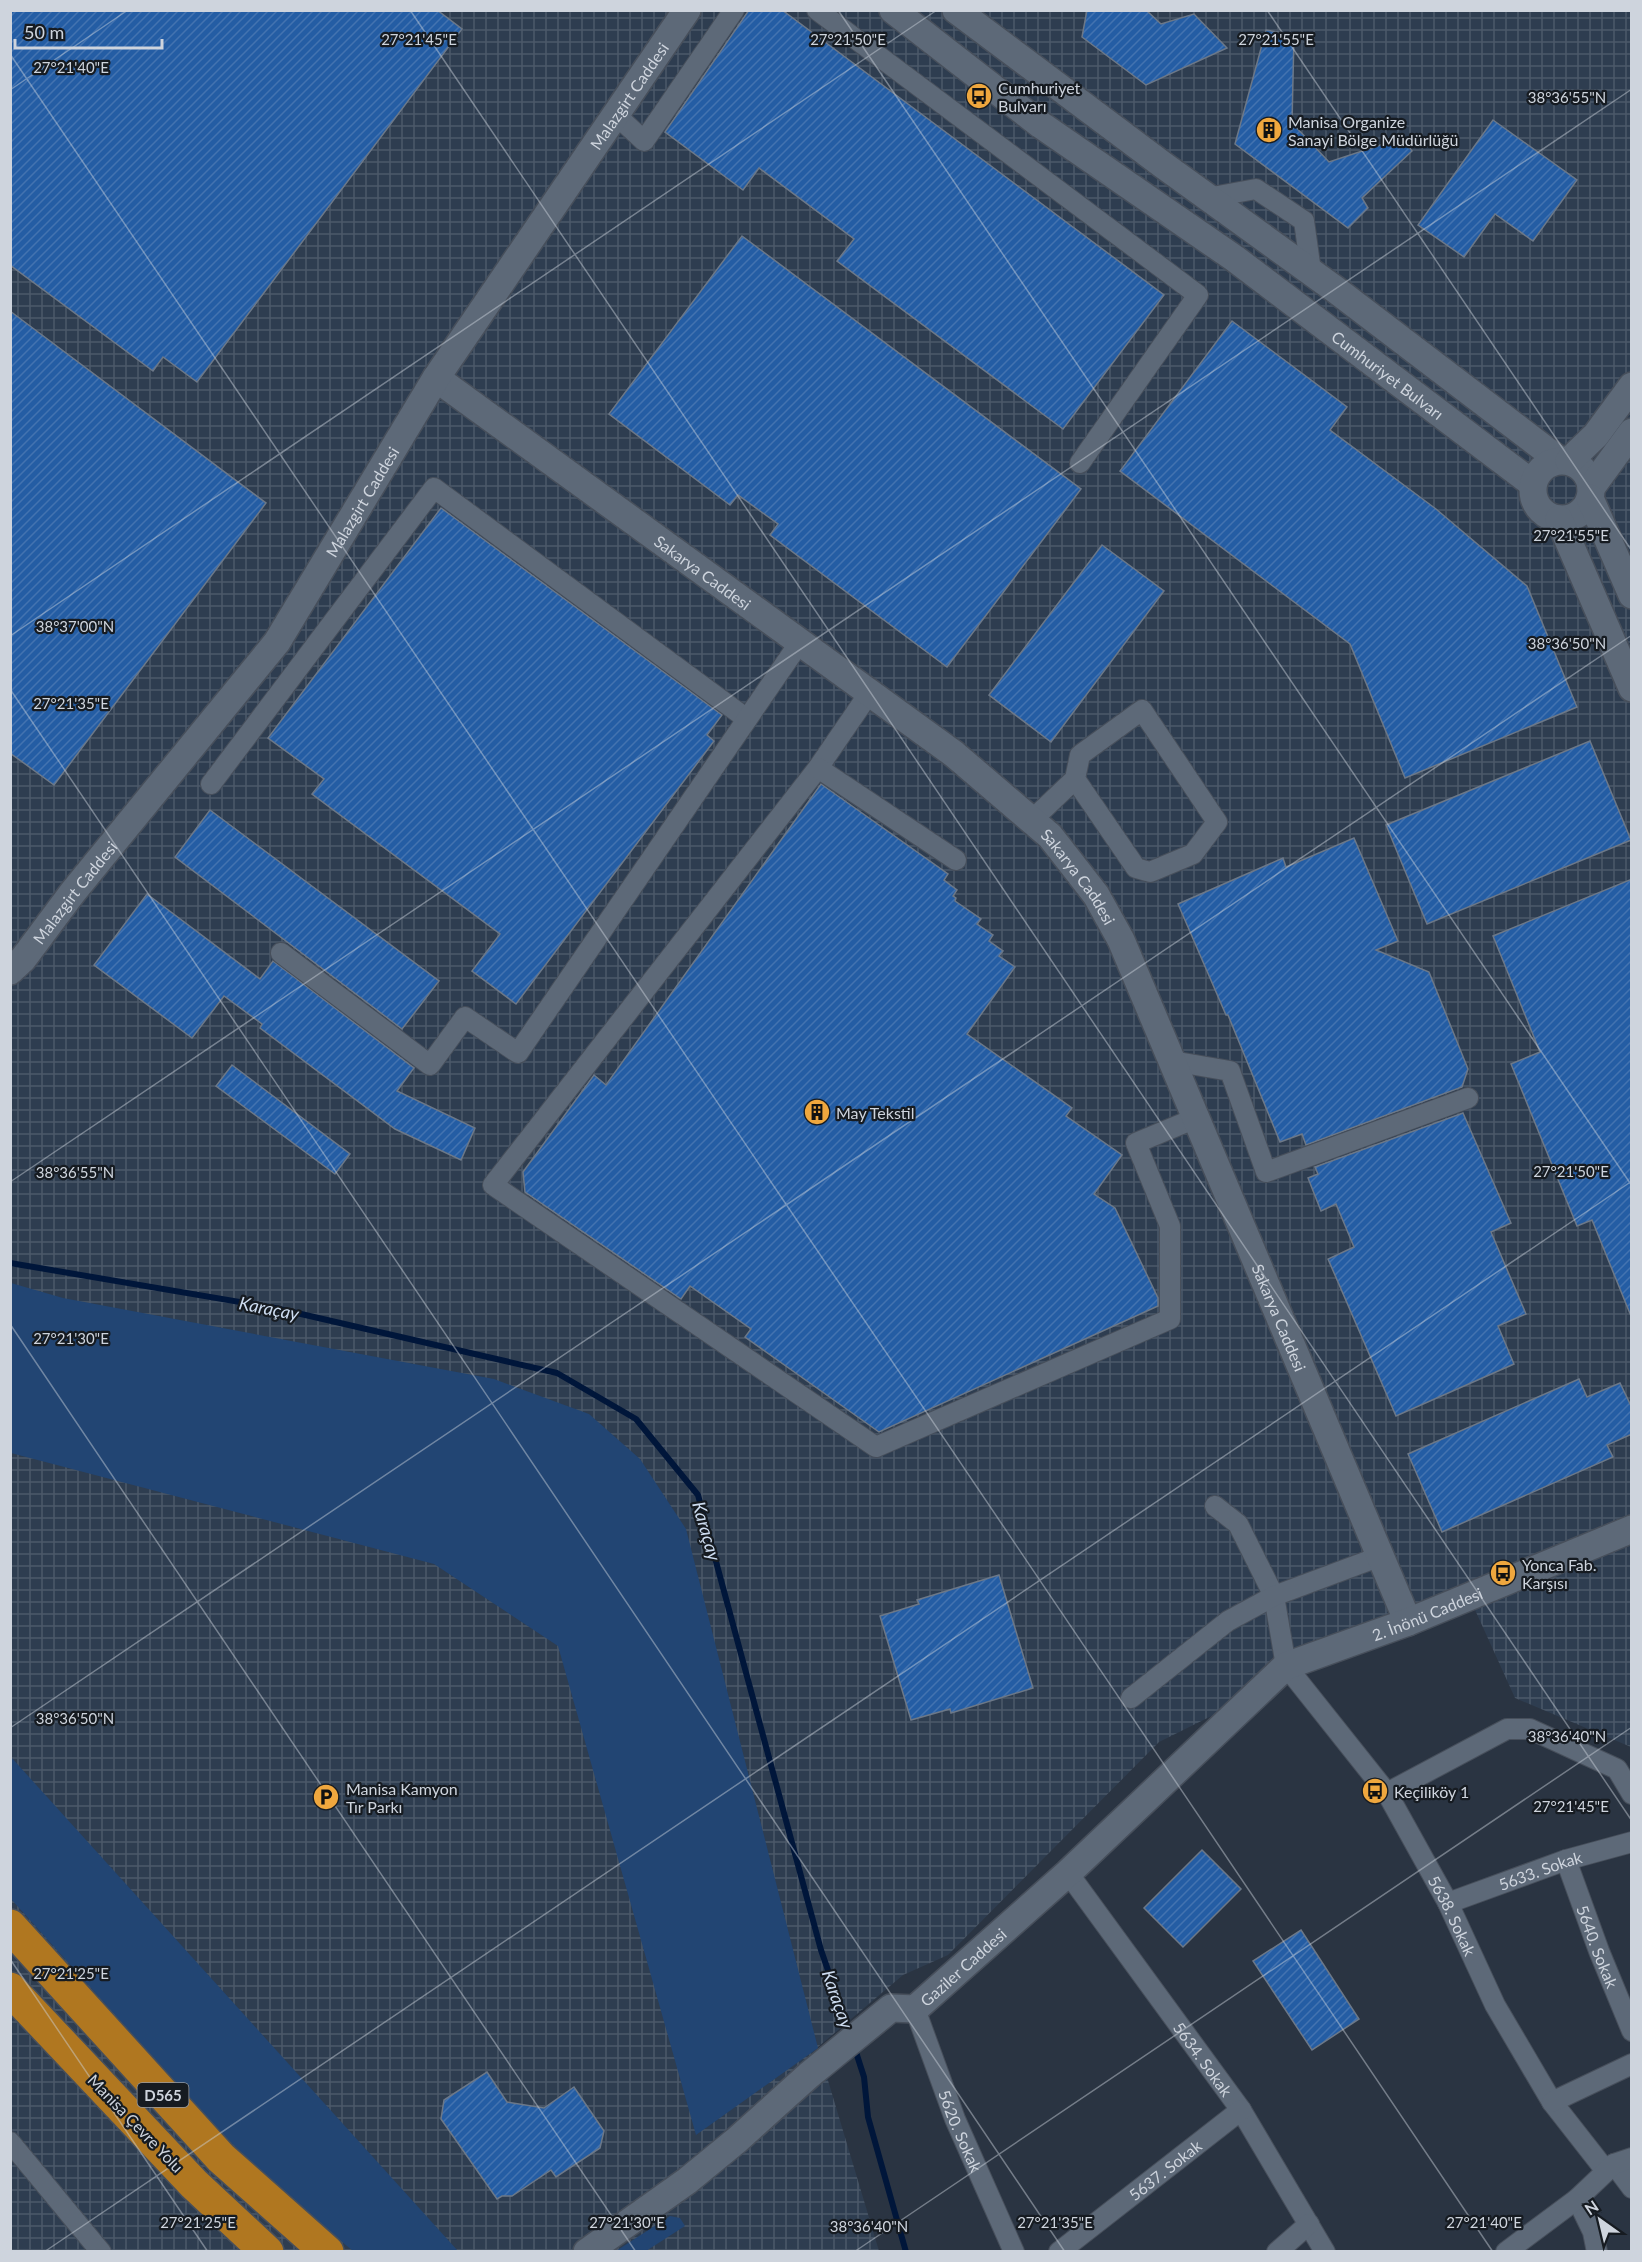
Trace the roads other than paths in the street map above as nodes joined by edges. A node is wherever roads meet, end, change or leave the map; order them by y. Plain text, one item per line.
1 (687, 10) edge
2 (734, 10) edge
3 (817, 10) edge
4 (893, 10) edge
5 (956, 10) edge
6 (615, 114) junction
7 (1207, 198) junction
8 (1311, 271) junction
9 (436, 378) junction
10 (1632, 386) edge
11 (1632, 432) edge
12 (1564, 460) junction
13 (1080, 464) dead end
14 (1533, 484) junction
15 (1591, 493) junction
16 (1559, 519) junction
17 (1632, 595) edge
18 (800, 642) junction
19 (1632, 688) edge
20 (870, 692) junction
21 (747, 718) junction
22 (818, 768) junction
23 (1075, 779) junction
24 (211, 784) dead end
25 (1032, 820) junction
26 (956, 860) dead end
27 (281, 953) dead end
28 (10, 971) edge
29 (1172, 1061) junction
30 (1468, 1098) dead end
31 (1196, 1118) junction
32 (1215, 1506) dead end
33 (1632, 1529) edge
34 (1381, 1556) junction
35 (1274, 1596) junction
36 (1408, 1622) junction
37 (1286, 1666) junction
38 (1131, 1698) dead end
39 (1387, 1793) junction
40 (1632, 1794) edge
41 (1632, 1842) edge
42 (1566, 1860) junction
43 (1068, 1873) junction
44 (1448, 1903) junction
45 (10, 1926) edge
46 (17, 1998) edge
47 (903, 2009) junction
48 (1632, 2031) edge
49 (1632, 2064) edge
50 (1552, 2102) junction
51 (1241, 2110) junction
52 (10, 2142) edge
53 (1617, 2164) edge
54 (1632, 2188) edge
55 (1577, 2199) junction
56 (1309, 2224) junction
57 (101, 2252) edge
58 (267, 2252) edge
59 (327, 2252) edge
60 (587, 2252) edge
61 (1014, 2252) edge
62 (1059, 2252) edge
63 (1277, 2252) edge
64 (1325, 2252) edge
65 (1506, 2252) edge
66 (1597, 2252) edge

1 - 6 main road, Malazgirt Caddesi
2 - 6 street
3 - 13 street
4 - 14 main road, Cumhuriyet Bulvarı
5 - 7 main road
6 - 9 main road, Malazgirt Caddesi
7 - 8 main road
7 - 8 street
8 - 12 main road
9 - 18 main road, Sakarya Caddesi
9 - 28 main road, Malazgirt Caddesi
10 - 12 main road
11 - 15 main road
12 - 14 main road
12 - 15 main road
14 - 16 main road
15 - 16 main road
15 - 17 main road
16 - 19 main road
18 - 20 main road, Sakarya Caddesi
18 - 21 street
20 - 22 street
20 - 25 main road, Sakarya Caddesi
21 - 24 street
21 - 27 street
22 - 26 street
22 - 31 street
23 - 23 street
23 - 25 street
25 - 29 main road, Sakarya Caddesi
29 - 30 street
29 - 31 main road, Sakarya Caddesi
31 - 34 main road, Sakarya Caddesi
32 - 35 street
33 - 36 main road, 2. İnönü Caddesi
34 - 35 street
34 - 36 main road, Sakarya Caddesi
35 - 37 street
35 - 38 street
36 - 37 main road, 2. İnönü Caddesi
37 - 39 street, 5638. Sokak
37 - 43 main road, Gaziler Caddesi
39 - 40 street
39 - 44 street, 5638. Sokak
41 - 42 street, 5633. Sokak
42 - 44 street, 5633. Sokak
42 - 48 street, 5640. Sokak
43 - 47 main road, Gaziler Caddesi
43 - 51 street, 5634. Sokak
44 - 50 street, 5638. Sokak
45 - 59 highway, D565
46 - 58 highway, Manisa Çevre Yolu / D565
47 - 60 main road, Gaziler Caddesi
47 - 61 street, 5620. Sokak
49 - 50 street
50 - 53 street, 5638. Sokak
51 - 56 street, 5634. Sokak
51 - 62 street, 5637. Sokak
52 - 57 street
53 - 54 street, 5638. Sokak
53 - 55 street
55 - 65 street
55 - 66 street
56 - 63 street
56 - 64 street, 5634. Sokak

